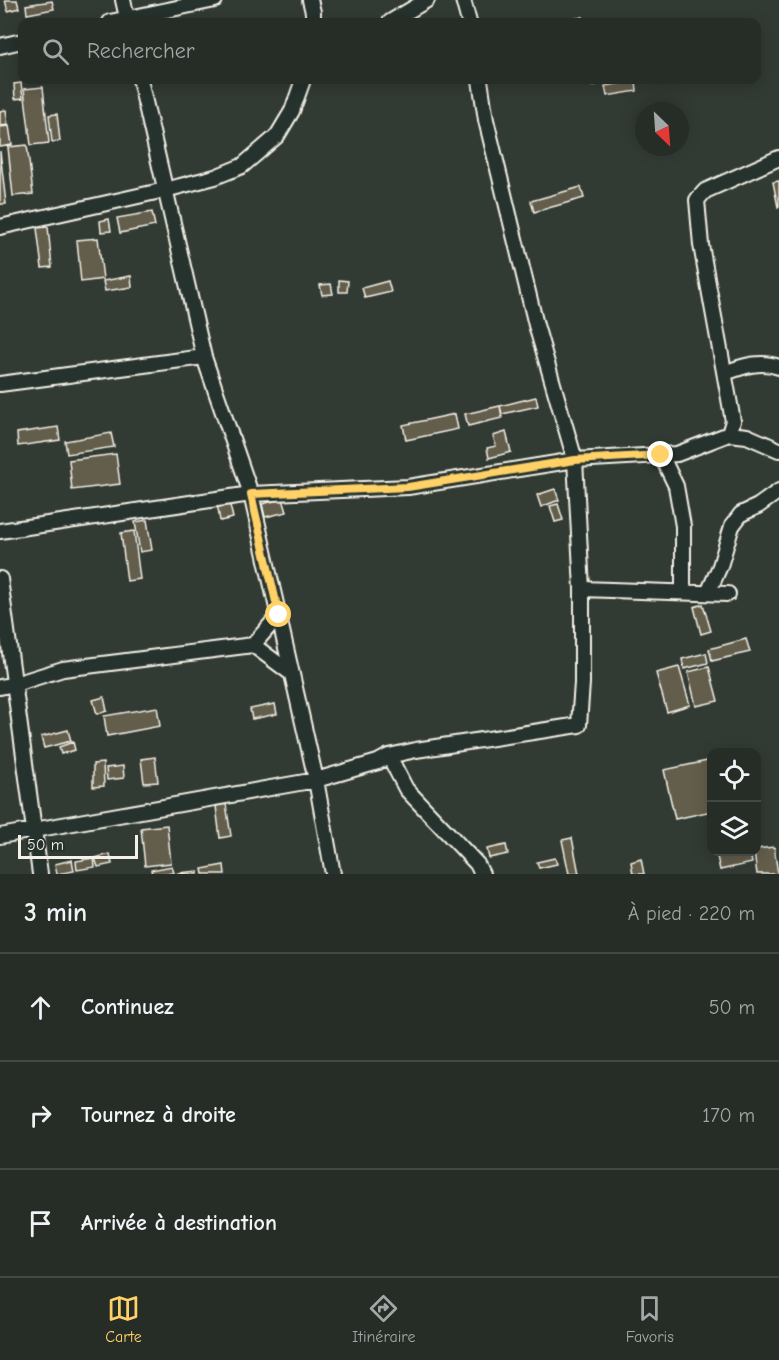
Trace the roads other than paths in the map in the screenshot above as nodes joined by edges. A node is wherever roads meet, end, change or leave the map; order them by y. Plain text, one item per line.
1 (123, 0) edge
2 (215, 0) edge
3 (310, 0) edge
4 (428, 0) edge
5 (463, 0) edge
6 (126, 18) edge
7 (140, 18) edge
8 (313, 18) edge
9 (397, 18) edge
10 (469, 18) edge
11 (18, 42) edge
12 (0, 46) edge
13 (141, 84) edge
14 (302, 84) edge
15 (481, 84) edge
16 (779, 158) edge
17 (165, 190) junction
18 (0, 227) edge
19 (204, 357) junction
20 (779, 368) edge
21 (725, 373) junction
22 (0, 384) edge
23 (729, 434) junction
24 (779, 450) edge
25 (661, 455) junction
26 (575, 460) junction
27 (779, 490) edge
28 (251, 494) junction
29 (0, 531) edge
30 (0, 579) edge
31 (582, 589) junction
32 (683, 592) junction
33 (708, 593) junction
34 (728, 594) dead end
35 (279, 615) junction
36 (253, 645) junction
37 (292, 674) junction
38 (15, 684) junction
39 (0, 687) edge
40 (388, 756) junction
41 (316, 780) junction
42 (35, 830) junction
43 (0, 836) edge
44 (40, 874) edge
45 (333, 874) edge
46 (482, 874) edge

1 - 6 street
2 - 7 street
3 - 8 street
4 - 9 street
5 - 10 street
11 - 12 street
13 - 17 street
14 - 17 street
15 - 26 street
16 - 21 street
17 - 18 street
17 - 19 street
19 - 22 street
19 - 28 street
20 - 21 street
21 - 23 street
23 - 24 street
23 - 25 street
25 - 26 street
25 - 32 street
26 - 28 street
26 - 31 street
27 - 33 street
28 - 29 street
28 - 35 street
30 - 38 street
31 - 32 street
31 - 40 street
32 - 33 street
33 - 34 street
35 - 36 street
35 - 37 street
36 - 37 street
36 - 38 street
37 - 41 street
38 - 39 street
38 - 42 street
40 - 41 street
40 - 46 street
41 - 42 street
41 - 45 street
42 - 43 street
42 - 44 street

